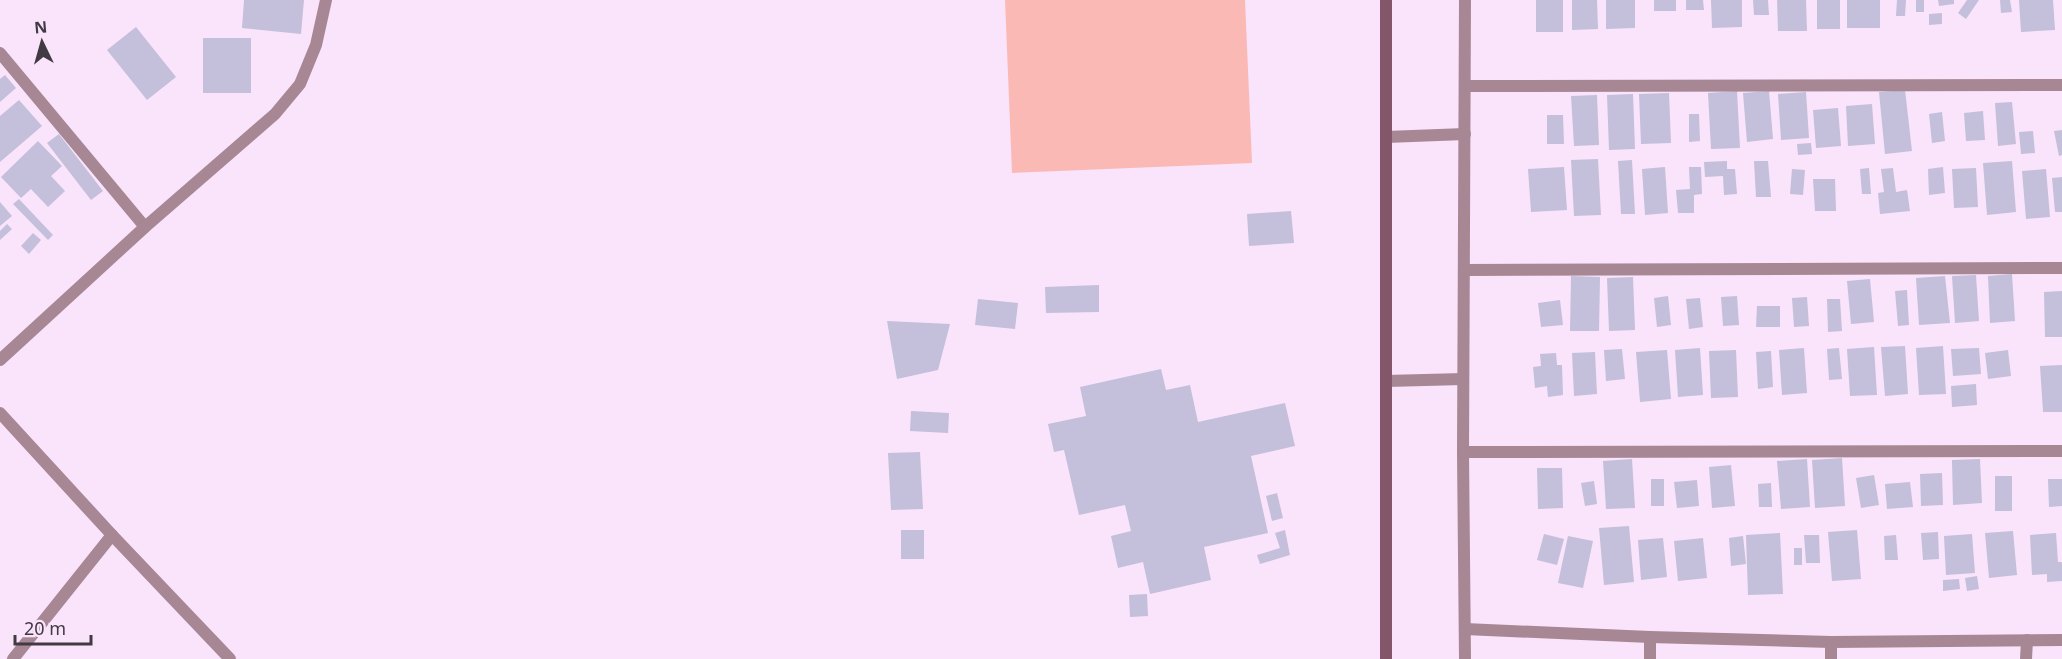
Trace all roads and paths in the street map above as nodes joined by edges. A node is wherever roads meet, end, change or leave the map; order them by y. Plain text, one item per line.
1 (326, 0) edge
2 (1386, 0) edge
3 (1465, 0) edge
4 (0, 53) edge
5 (2062, 85) edge
6 (1465, 86) junction
7 (1465, 134) junction
8 (1386, 137) junction
9 (145, 227) junction
10 (2062, 268) edge
11 (1464, 270) junction
12 (0, 360) edge
13 (1463, 379) junction
14 (1386, 381) junction
15 (0, 413) edge
16 (2062, 451) edge
17 (1463, 452) junction
18 (112, 535) junction
19 (1465, 629) junction
20 (1650, 638) junction
21 (2027, 640) junction
22 (2062, 640) edge
23 (1831, 642) junction
24 (13, 659) edge
25 (230, 659) edge
26 (1386, 659) edge
27 (1465, 659) edge
28 (1650, 659) edge
29 (1831, 659) edge
30 (2026, 659) edge

1 - 9 street
2 - 8 street
3 - 6 street
4 - 9 street
5 - 6 street
6 - 7 street
7 - 8 street
7 - 11 street
8 - 14 street
9 - 12 street
10 - 11 street
11 - 13 street
13 - 14 street
13 - 17 street
14 - 26 street
15 - 18 street
16 - 17 street
17 - 19 street
18 - 24 street
18 - 25 street
19 - 20 street
19 - 27 street
20 - 23 street
20 - 28 street
21 - 22 street
21 - 23 street
21 - 30 street
23 - 29 street

